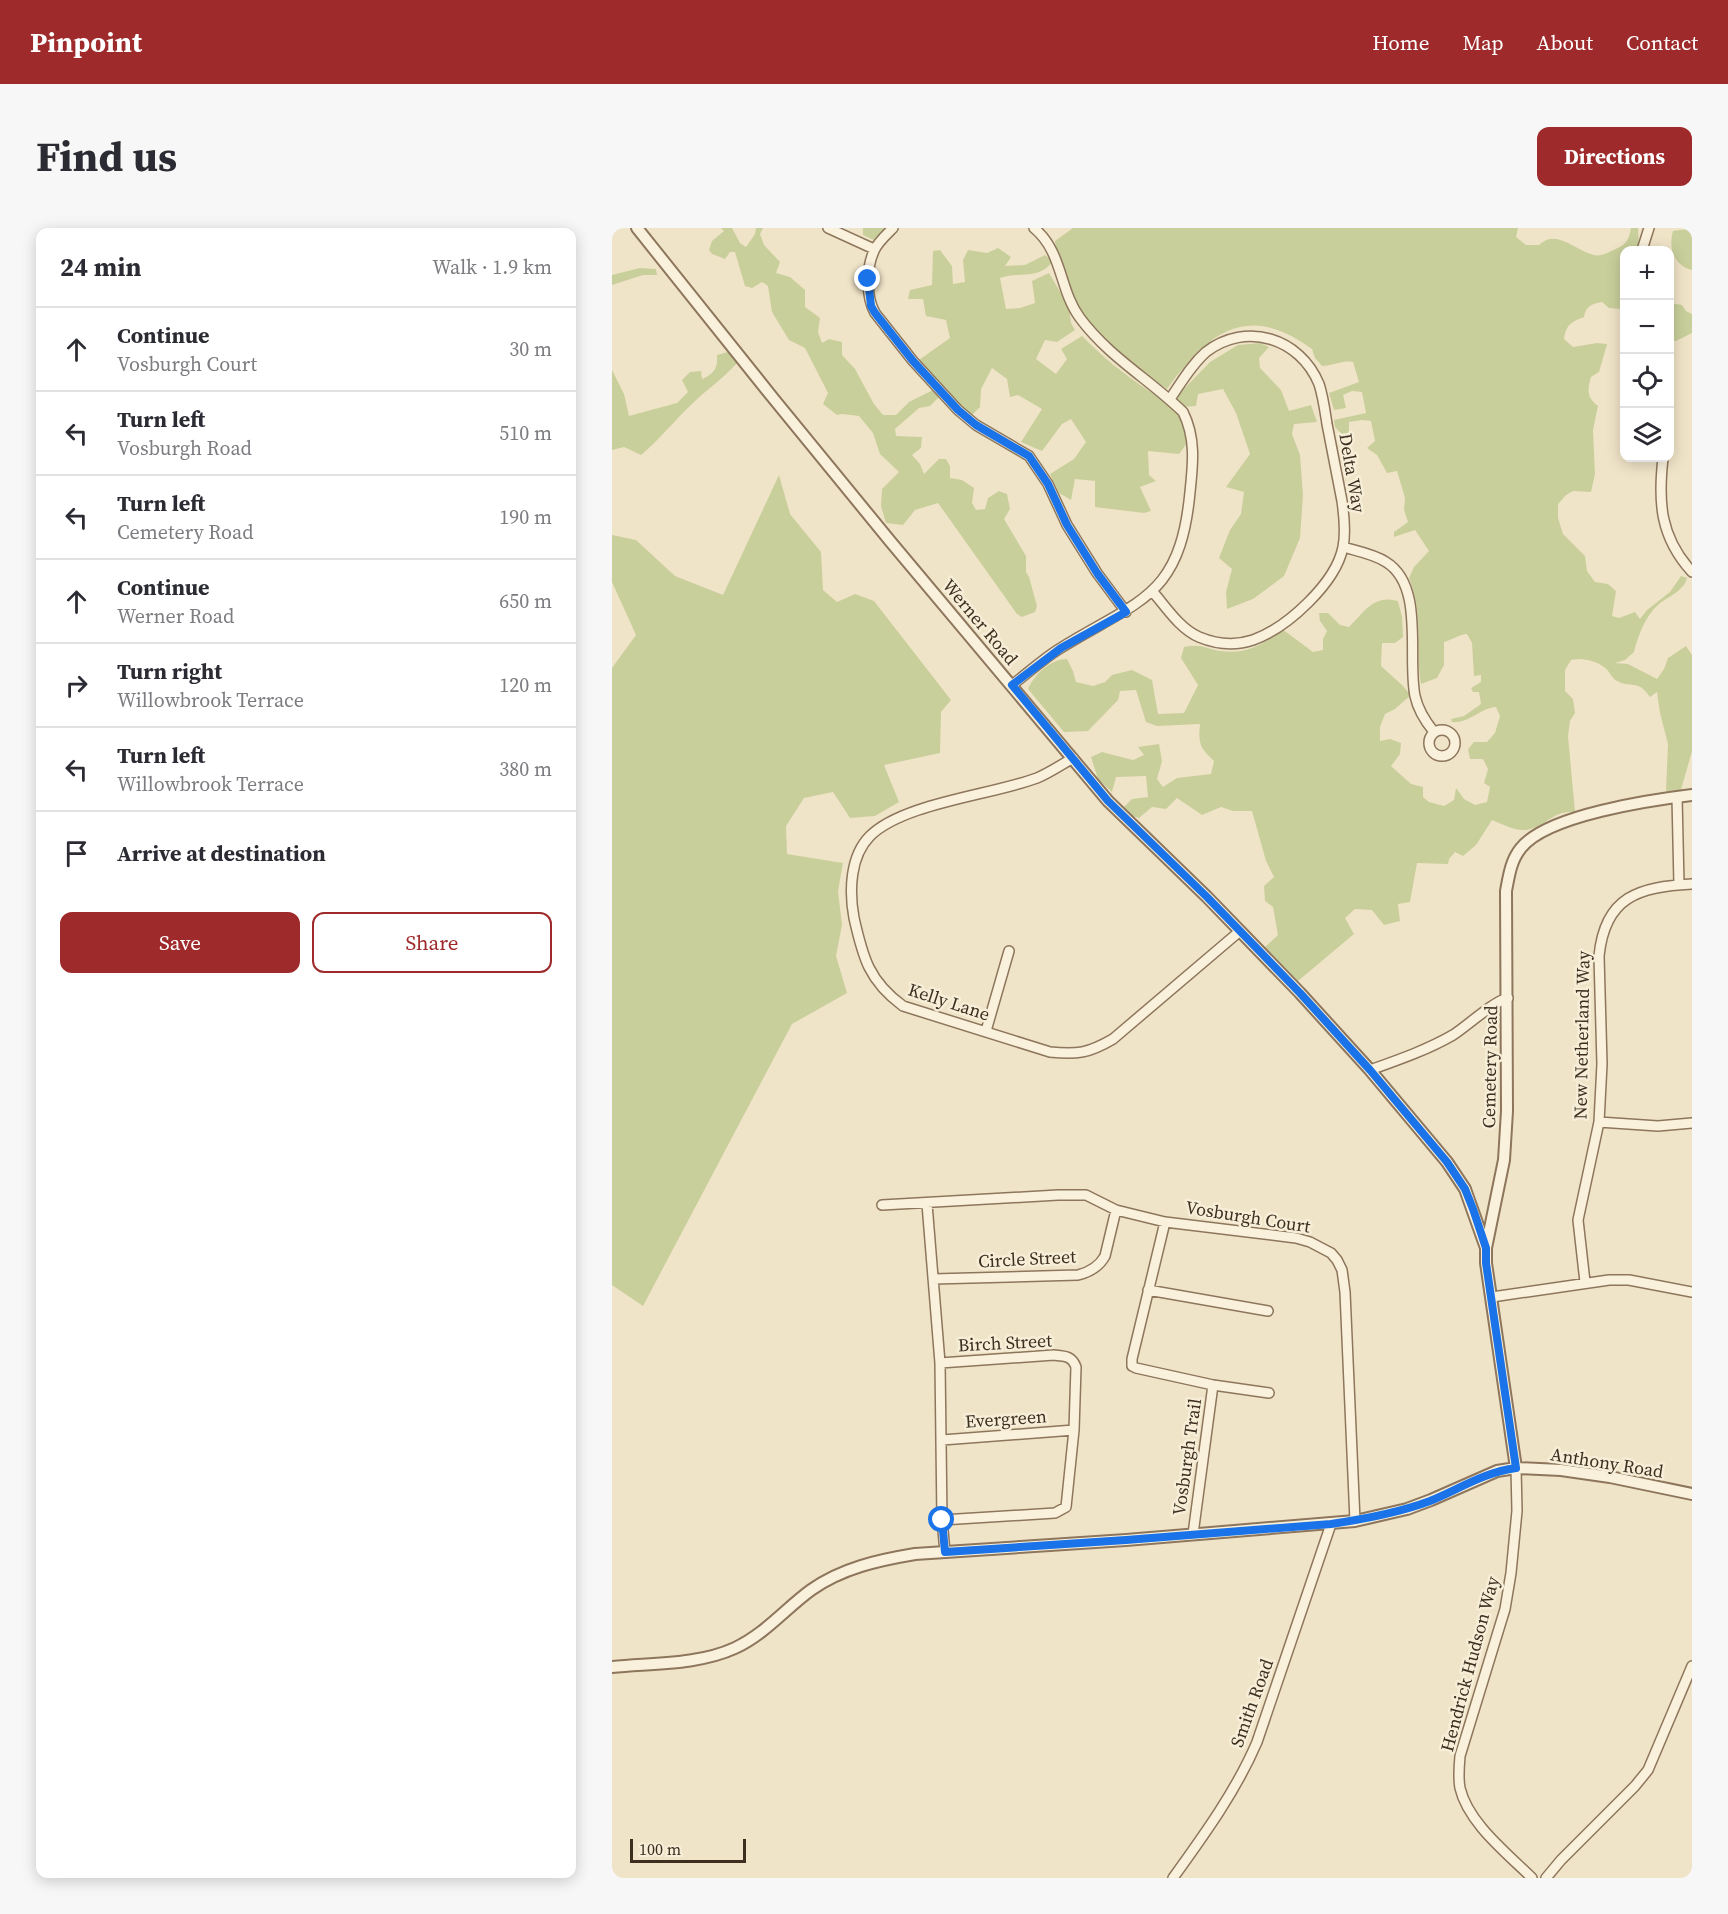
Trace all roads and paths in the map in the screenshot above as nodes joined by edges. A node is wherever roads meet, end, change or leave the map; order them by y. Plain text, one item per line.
1 (638, 228) edge
2 (828, 228) edge
3 (893, 228) edge
4 (1034, 228) edge
5 (1649, 228) edge
6 (1643, 246) edge
7 (874, 249) junction
8 (1170, 399) junction
9 (1663, 462) edge
10 (1343, 547) junction
11 (1692, 572) edge
12 (1153, 592) junction
13 (1126, 612) junction
14 (1012, 685) junction
15 (1434, 732) dead end
16 (1073, 758) junction
17 (1692, 795) edge
18 (1677, 797) junction
19 (1692, 884) edge
20 (1679, 885) junction
21 (1240, 931) junction
22 (1009, 951) dead end
23 (1508, 998) junction
24 (986, 1031) junction
25 (1370, 1070) junction
26 (1599, 1122) junction
27 (1692, 1123) edge
28 (927, 1204) junction
29 (882, 1205) dead end
30 (1116, 1210) junction
31 (1165, 1222) junction
32 (1486, 1248) junction
33 (933, 1279) junction
34 (1585, 1282) junction
35 (1148, 1290) junction
36 (1692, 1292) edge
37 (1492, 1297) junction
38 (1268, 1311) dead end
39 (940, 1363) junction
40 (1213, 1385) junction
41 (1269, 1393) dead end
42 (1074, 1430) junction
43 (942, 1440) junction
44 (1516, 1468) junction
45 (1692, 1494) edge
46 (942, 1520) junction
47 (1355, 1521) junction
48 (1331, 1524) junction
49 (1193, 1534) junction
50 (945, 1552) junction
51 (1692, 1666) edge
52 (612, 1667) edge
53 (1173, 1878) edge
54 (1532, 1878) edge
55 (1546, 1878) edge

1 - 14 street, Werner Road
2 - 7 street
3 - 7 street
4 - 8 street
5 - 6 street
7 - 13 street
8 - 10 street, Delta Way
8 - 12 street
9 - 11 street
10 - 12 street, Delta Way
10 - 15 street
12 - 13 street
13 - 14 street
14 - 16 street, Werner Road
16 - 21 street, Werner Road
16 - 24 street, Kelly Lane
17 - 18 street, Cemetery Road
18 - 20 street
18 - 23 street, Cemetery Road
19 - 20 street, New Netherland Way
20 - 26 street, New Netherland Way
21 - 24 street, Kelly Lane
21 - 25 street, Werner Road
22 - 24 street
23 - 25 street
23 - 32 street, Cemetery Road
25 - 32 street, Werner Road
26 - 27 street
26 - 34 street, New Netherland Way
28 - 29 street, Vosburgh Court
28 - 30 street, Vosburgh Court
28 - 33 street
30 - 31 street, Vosburgh Court
30 - 33 street, Circle Street
31 - 35 street, Vosburgh Trail
31 - 47 street, Vosburgh Court
32 - 37 street, Cemetery Road
33 - 39 street
34 - 36 street
34 - 37 street
35 - 38 street
35 - 40 street, Vosburgh Trail
37 - 44 street, Cemetery Road
39 - 42 street, Birch Street
39 - 43 street
40 - 41 street, Vosburgh Trail
40 - 49 street, Vosburgh Trail
42 - 43 street, Evergreen
42 - 46 street
43 - 46 street
44 - 45 street, Anthony Road
44 - 47 street, Anthony Road
44 - 54 street, Hendrick Hudson Way
46 - 50 street
47 - 48 street, Anthony Road
48 - 49 street, Anthony Road
48 - 53 street, Smith Road
49 - 50 street, Anthony Road
50 - 52 street, Anthony Road
51 - 55 street

